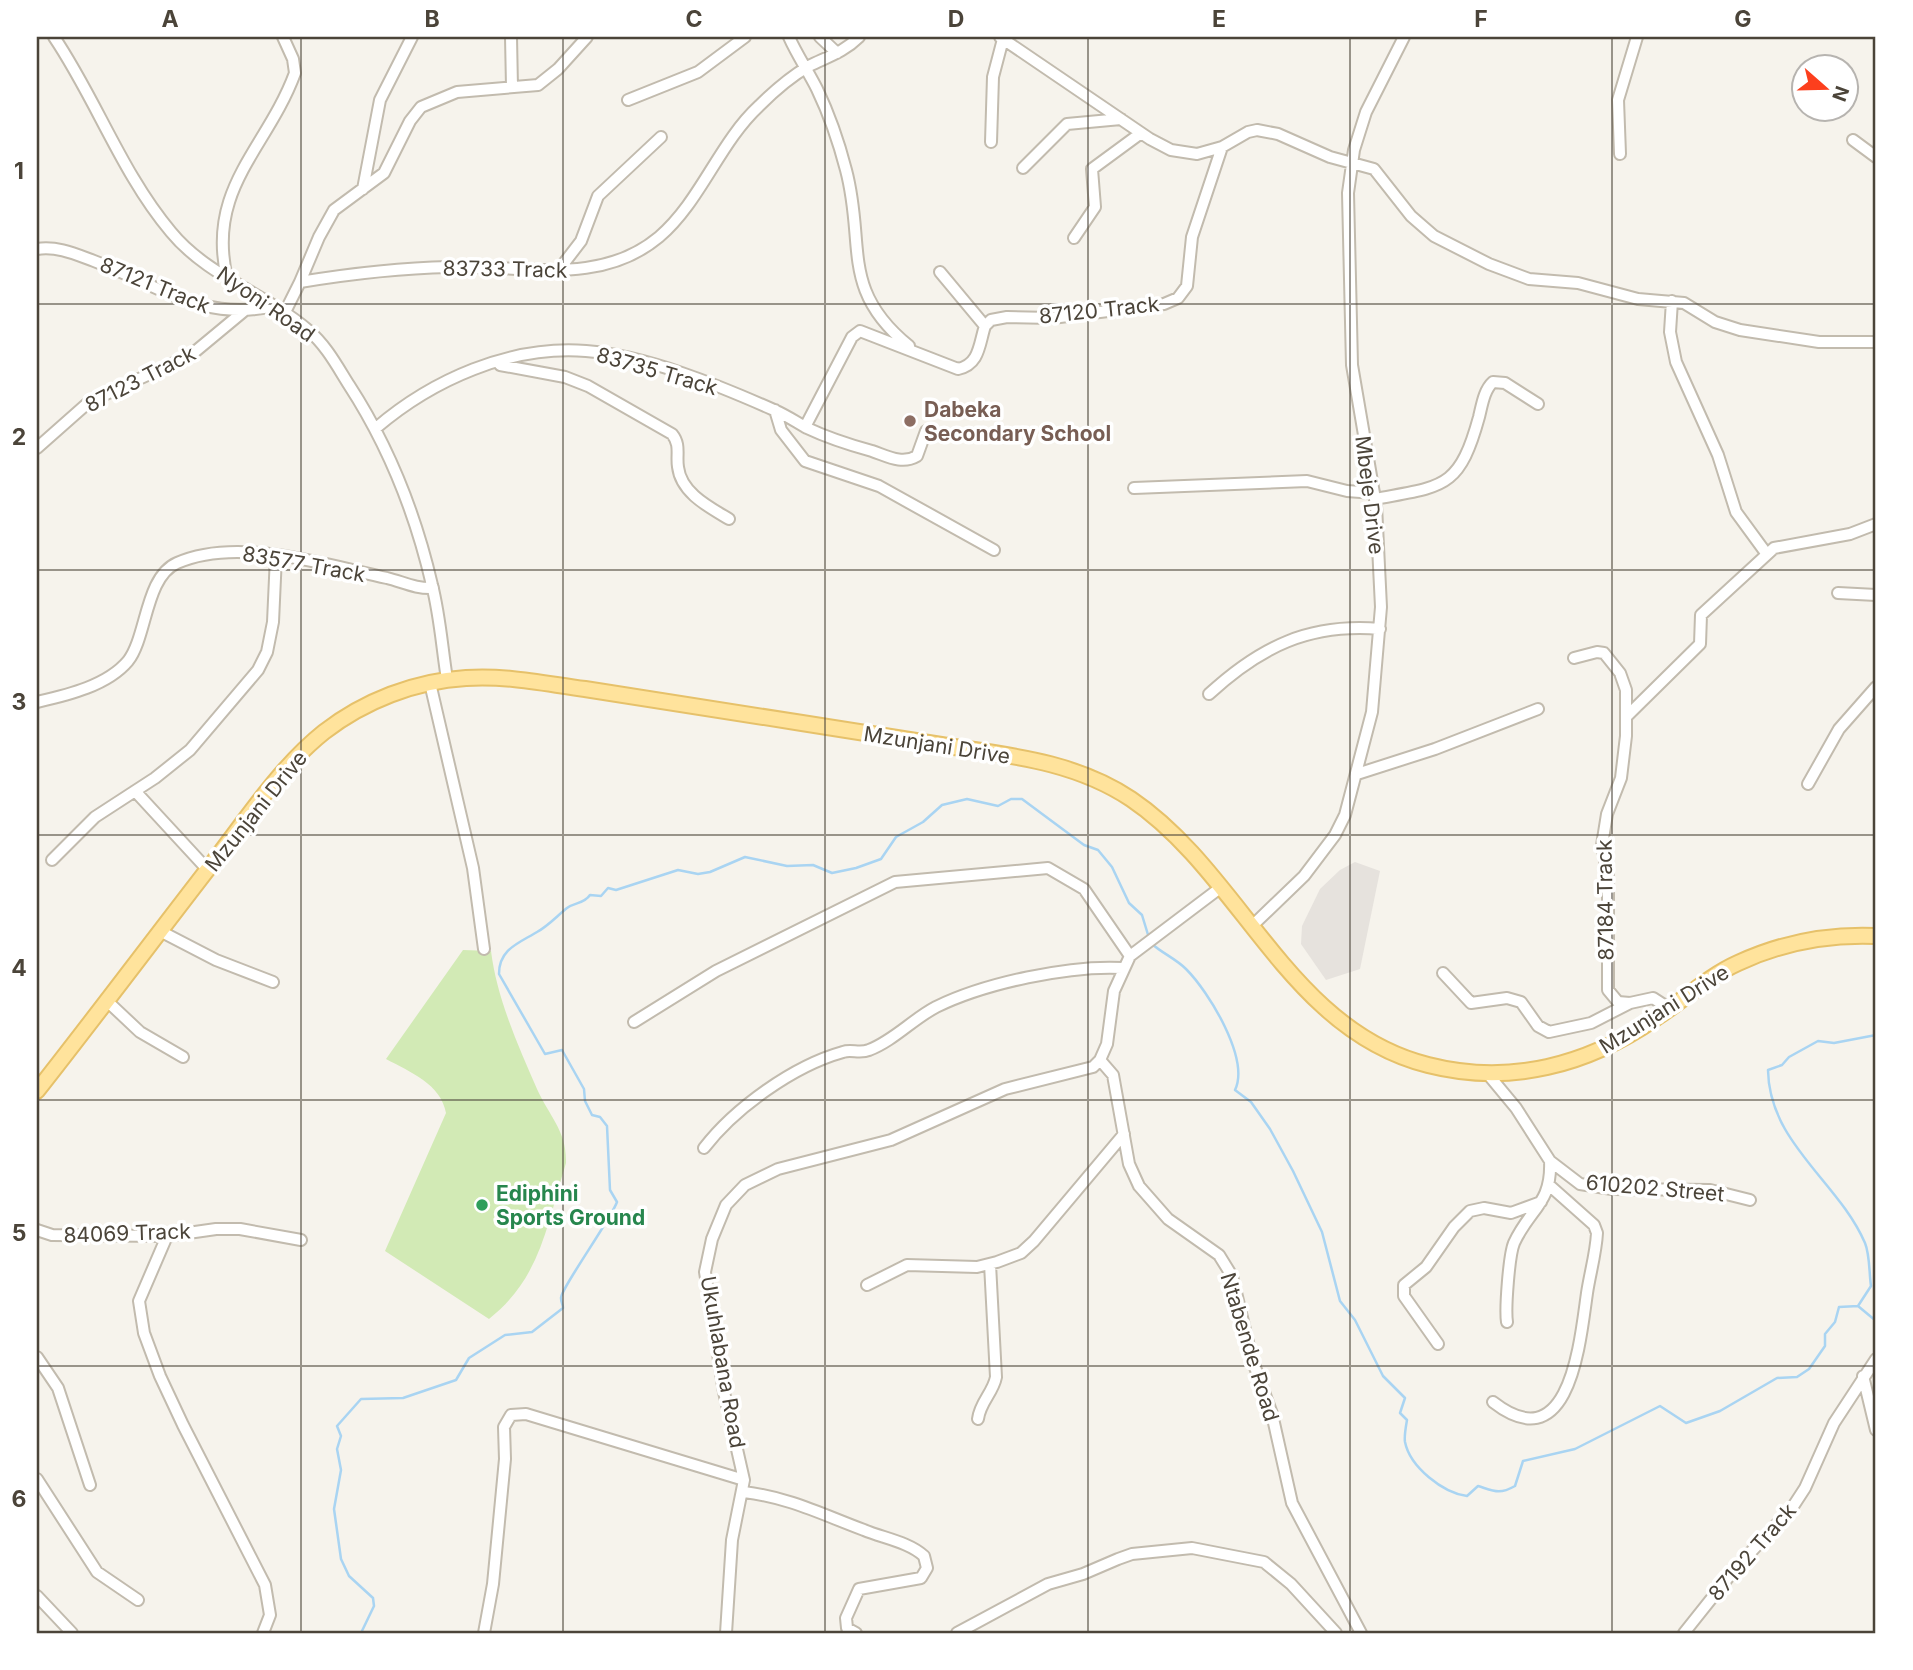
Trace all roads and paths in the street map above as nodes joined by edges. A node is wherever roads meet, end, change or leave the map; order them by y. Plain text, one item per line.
1 (54, 37) edge
2 (283, 37) edge
3 (412, 37) edge
4 (511, 37) edge
5 (587, 37) edge
6 (745, 37) edge
7 (789, 37) edge
8 (820, 37) edge
9 (859, 37) edge
10 (1404, 37) edge
11 (1637, 37) edge
12 (1001, 38) edge
13 (837, 53) junction
14 (805, 69) junction
15 (512, 87) junction
16 (628, 100) dead end
17 (1121, 119) junction
18 (1141, 133) junction
19 (661, 137) dead end
20 (1853, 140) dead end
21 (991, 142) dead end
22 (1222, 147) junction
23 (1620, 154) dead end
24 (1876, 157) edge
25 (1352, 162) junction
26 (1023, 167) dead end
27 (363, 189) junction
28 (1074, 238) dead end
29 (37, 249) edge
30 (558, 271) junction
31 (940, 272) dead end
32 (227, 278) junction
33 (300, 282) junction
34 (1672, 302) junction
35 (274, 306) junction
36 (244, 311) junction
37 (285, 313) junction
38 (985, 326) junction
39 (1876, 342) edge
40 (920, 355) junction
41 (493, 364) junction
42 (1538, 404) dead end
43 (775, 410) junction
44 (805, 427) junction
45 (376, 428) junction
46 (926, 431) dead end
47 (37, 448) edge
48 (1134, 488) dead end
49 (1374, 496) junction
50 (729, 519) dead end
51 (1876, 524) edge
52 (994, 551) dead end
53 (1766, 553) junction
54 (276, 556) junction
55 (433, 588) junction
56 (1838, 593) dead end
57 (1876, 595) edge
58 (1380, 629) junction
59 (1574, 658) dead end
60 (447, 680) junction
61 (430, 683) junction
62 (1876, 687) edge
63 (1209, 694) dead end
64 (37, 702) edge
65 (1538, 709) dead end
66 (1626, 717) junction
67 (1357, 774) junction
68 (1808, 783) dead end
69 (135, 791) junction
70 (52, 860) dead end
71 (208, 869) junction
72 (1220, 888) junction
73 (1252, 926) junction
74 (160, 931) junction
75 (1876, 936) edge
76 (484, 949) dead end
77 (1134, 952) junction
78 (1123, 968) junction
79 (1443, 973) dead end
80 (273, 982) dead end
81 (107, 1000) junction
82 (1630, 1003) junction
83 (1670, 1009) junction
84 (634, 1022) dead end
85 (183, 1057) dead end
86 (1100, 1060) junction
87 (1487, 1073) junction
88 (37, 1091) edge
89 (1124, 1134) junction
90 (704, 1148) dead end
91 (1550, 1161) junction
92 (1549, 1185) junction
93 (1750, 1200) dead end
94 (1541, 1202) junction
95 (37, 1230) edge
96 (167, 1236) junction
97 (301, 1240) dead end
98 (989, 1264) junction
99 (867, 1285) dead end
100 (1507, 1322) dead end
101 (1438, 1344) dead end
102 (37, 1357) edge
103 (1876, 1359) edge
104 (1863, 1376) junction
105 (1493, 1402) dead end
106 (978, 1419) dead end
107 (1876, 1430) edge
108 (37, 1479) edge
109 (744, 1480) junction
110 (90, 1485) dead end
111 (744, 1492) junction
112 (37, 1595) edge
113 (138, 1600) dead end
114 (847, 1632) edge
115 (72, 1633) edge
116 (263, 1633) edge
117 (484, 1633) edge
118 (726, 1633) edge
119 (957, 1633) edge
120 (1336, 1633) edge
121 (1361, 1633) edge
122 (1684, 1633) edge

1 - 32 street, Nyoni Road
2 - 32 street
3 - 27 street
4 - 15 street
5 - 15 street
6 - 16 street
7 - 14 street
8 - 13 street
9 - 13 street, 83733 Track
10 - 25 street, Mbeje Drive
11 - 23 street
12 - 17 street
12 - 21 street
13 - 14 street, 83733 Track
14 - 30 street, 83733 Track
14 - 40 street
15 - 27 street
17 - 18 street
17 - 26 street
18 - 22 street
18 - 28 street
19 - 30 street
20 - 24 street
22 - 25 street
22 - 38 street, 87120 Track
25 - 34 street
25 - 49 street, Mbeje Drive
27 - 33 street
29 - 36 street, 87121 Track
30 - 33 street, 83733 Track
31 - 38 street
32 - 35 street, Nyoni Road
33 - 37 street
34 - 39 street
34 - 53 street
35 - 36 street, 87121 Track
35 - 37 street, Nyoni Road
36 - 47 street, 87123 Track
37 - 45 street, Nyoni Road
38 - 40 street
40 - 44 street
41 - 43 street, 83735 Track
41 - 45 street, 83735 Track
41 - 50 street
42 - 49 street
43 - 44 street, 83735 Track
43 - 52 street
44 - 46 street, 83735 Track
45 - 55 street, Nyoni Road
48 - 49 street
49 - 58 street, Mbeje Drive
51 - 53 street
53 - 66 street
54 - 55 street, 83577 Track
54 - 64 street, 83577 Track
54 - 69 street
55 - 60 street, Nyoni Road
56 - 57 street
58 - 63 street
58 - 67 street, Mbeje Drive
59 - 66 street, 87184 Track
60 - 61 main road, Mzunjani Drive
60 - 72 main road, Mzunjani Drive
61 - 71 main road, Mzunjani Drive
61 - 76 street
62 - 68 street
65 - 67 street
66 - 82 street, 87184 Track
67 - 73 street, Mbeje Drive
69 - 70 street
69 - 71 street
71 - 74 main road, Mzunjani Drive
72 - 73 main road, Mzunjani Drive
72 - 77 street
73 - 87 main road, Mzunjani Drive
74 - 80 street
74 - 81 main road, Mzunjani Drive
75 - 83 main road, Mzunjani Drive
77 - 78 street
77 - 84 street
78 - 86 street
78 - 90 street
79 - 82 street
81 - 85 street
81 - 88 main road, Mzunjani Drive
82 - 83 street
83 - 87 main road, Mzunjani Drive
86 - 89 street, Ntabende Road
86 - 109 street, Ukuhlabana Road
87 - 91 street, 610202 Street
89 - 98 street
89 - 121 street, Ntabende Road
91 - 92 street
91 - 93 street, 610202 Street
92 - 94 street
92 - 105 street
94 - 100 street
94 - 101 street
95 - 96 street, 84069 Track
96 - 97 street, 84069 Track
96 - 116 street
98 - 99 street
98 - 106 street
102 - 110 street
103 - 104 street, 87192 Track
104 - 107 street
104 - 122 street, 87192 Track
108 - 113 street
109 - 111 street, Ukuhlabana Road
109 - 117 street
111 - 114 street
111 - 118 street, Ukuhlabana Road
112 - 115 street
119 - 120 street

